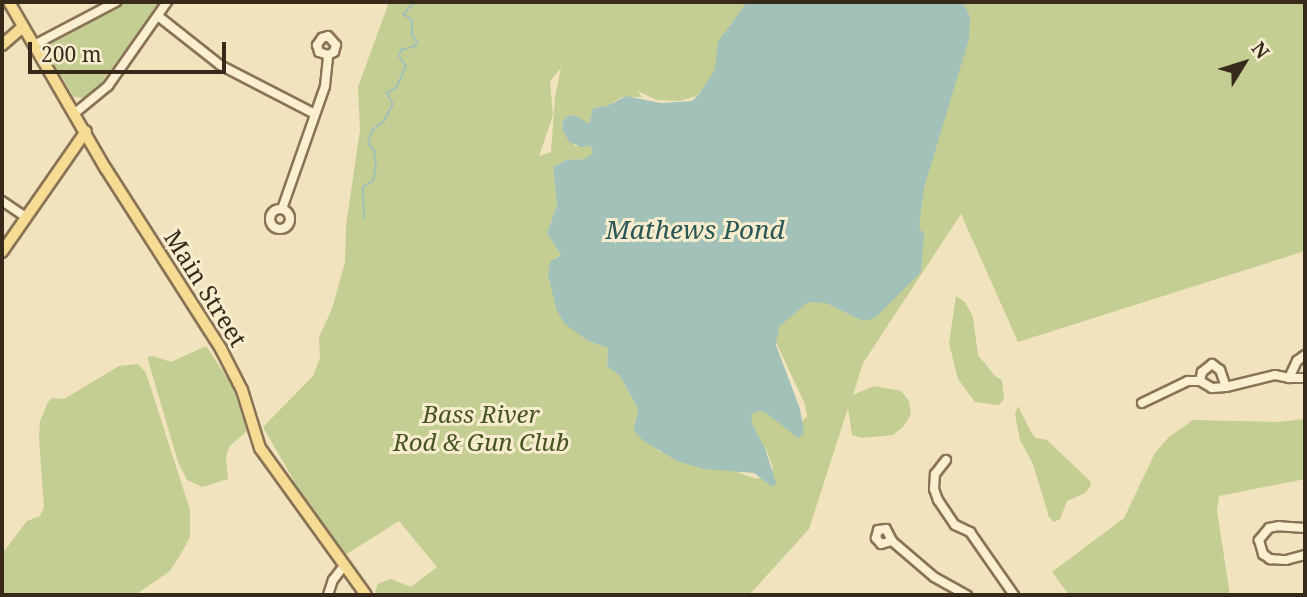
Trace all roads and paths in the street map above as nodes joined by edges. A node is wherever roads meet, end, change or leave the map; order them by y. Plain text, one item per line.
1 (9, 2) edge
2 (116, 2) edge
3 (167, 2) edge
4 (158, 16) junction
5 (23, 27) junction
6 (2, 45) edge
7 (34, 45) junction
8 (328, 55) dead end
9 (75, 113) junction
10 (313, 113) junction
11 (86, 131) junction
12 (2, 201) edge
13 (282, 209) dead end
14 (26, 218) junction
15 (2, 252) edge
16 (1305, 355) edge
17 (1289, 377) junction
18 (1305, 378) edge
19 (1200, 381) junction
20 (1226, 387) junction
21 (1142, 403) dead end
22 (946, 460) dead end
23 (1305, 528) edge
24 (892, 541) dead end
25 (1305, 555) edge
26 (344, 566) junction
27 (328, 595) edge
28 (366, 595) edge
29 (968, 595) edge
30 (1014, 595) edge

1 - 5 main road, Main Street
2 - 7 street
3 - 4 street
4 - 9 street
4 - 10 street
5 - 6 main road
5 - 7 main road, Main Street
7 - 9 main road, Main Street
8 - 10 street
9 - 11 main road, Main Street
10 - 13 street
11 - 14 main road
11 - 26 main road, Main Street
12 - 14 street
14 - 15 main road
16 - 17 street
17 - 18 street
17 - 20 street
19 - 20 street
19 - 20 street
19 - 21 street
22 - 30 street
23 - 25 street
24 - 29 street
26 - 27 street
26 - 28 main road, Main Street

